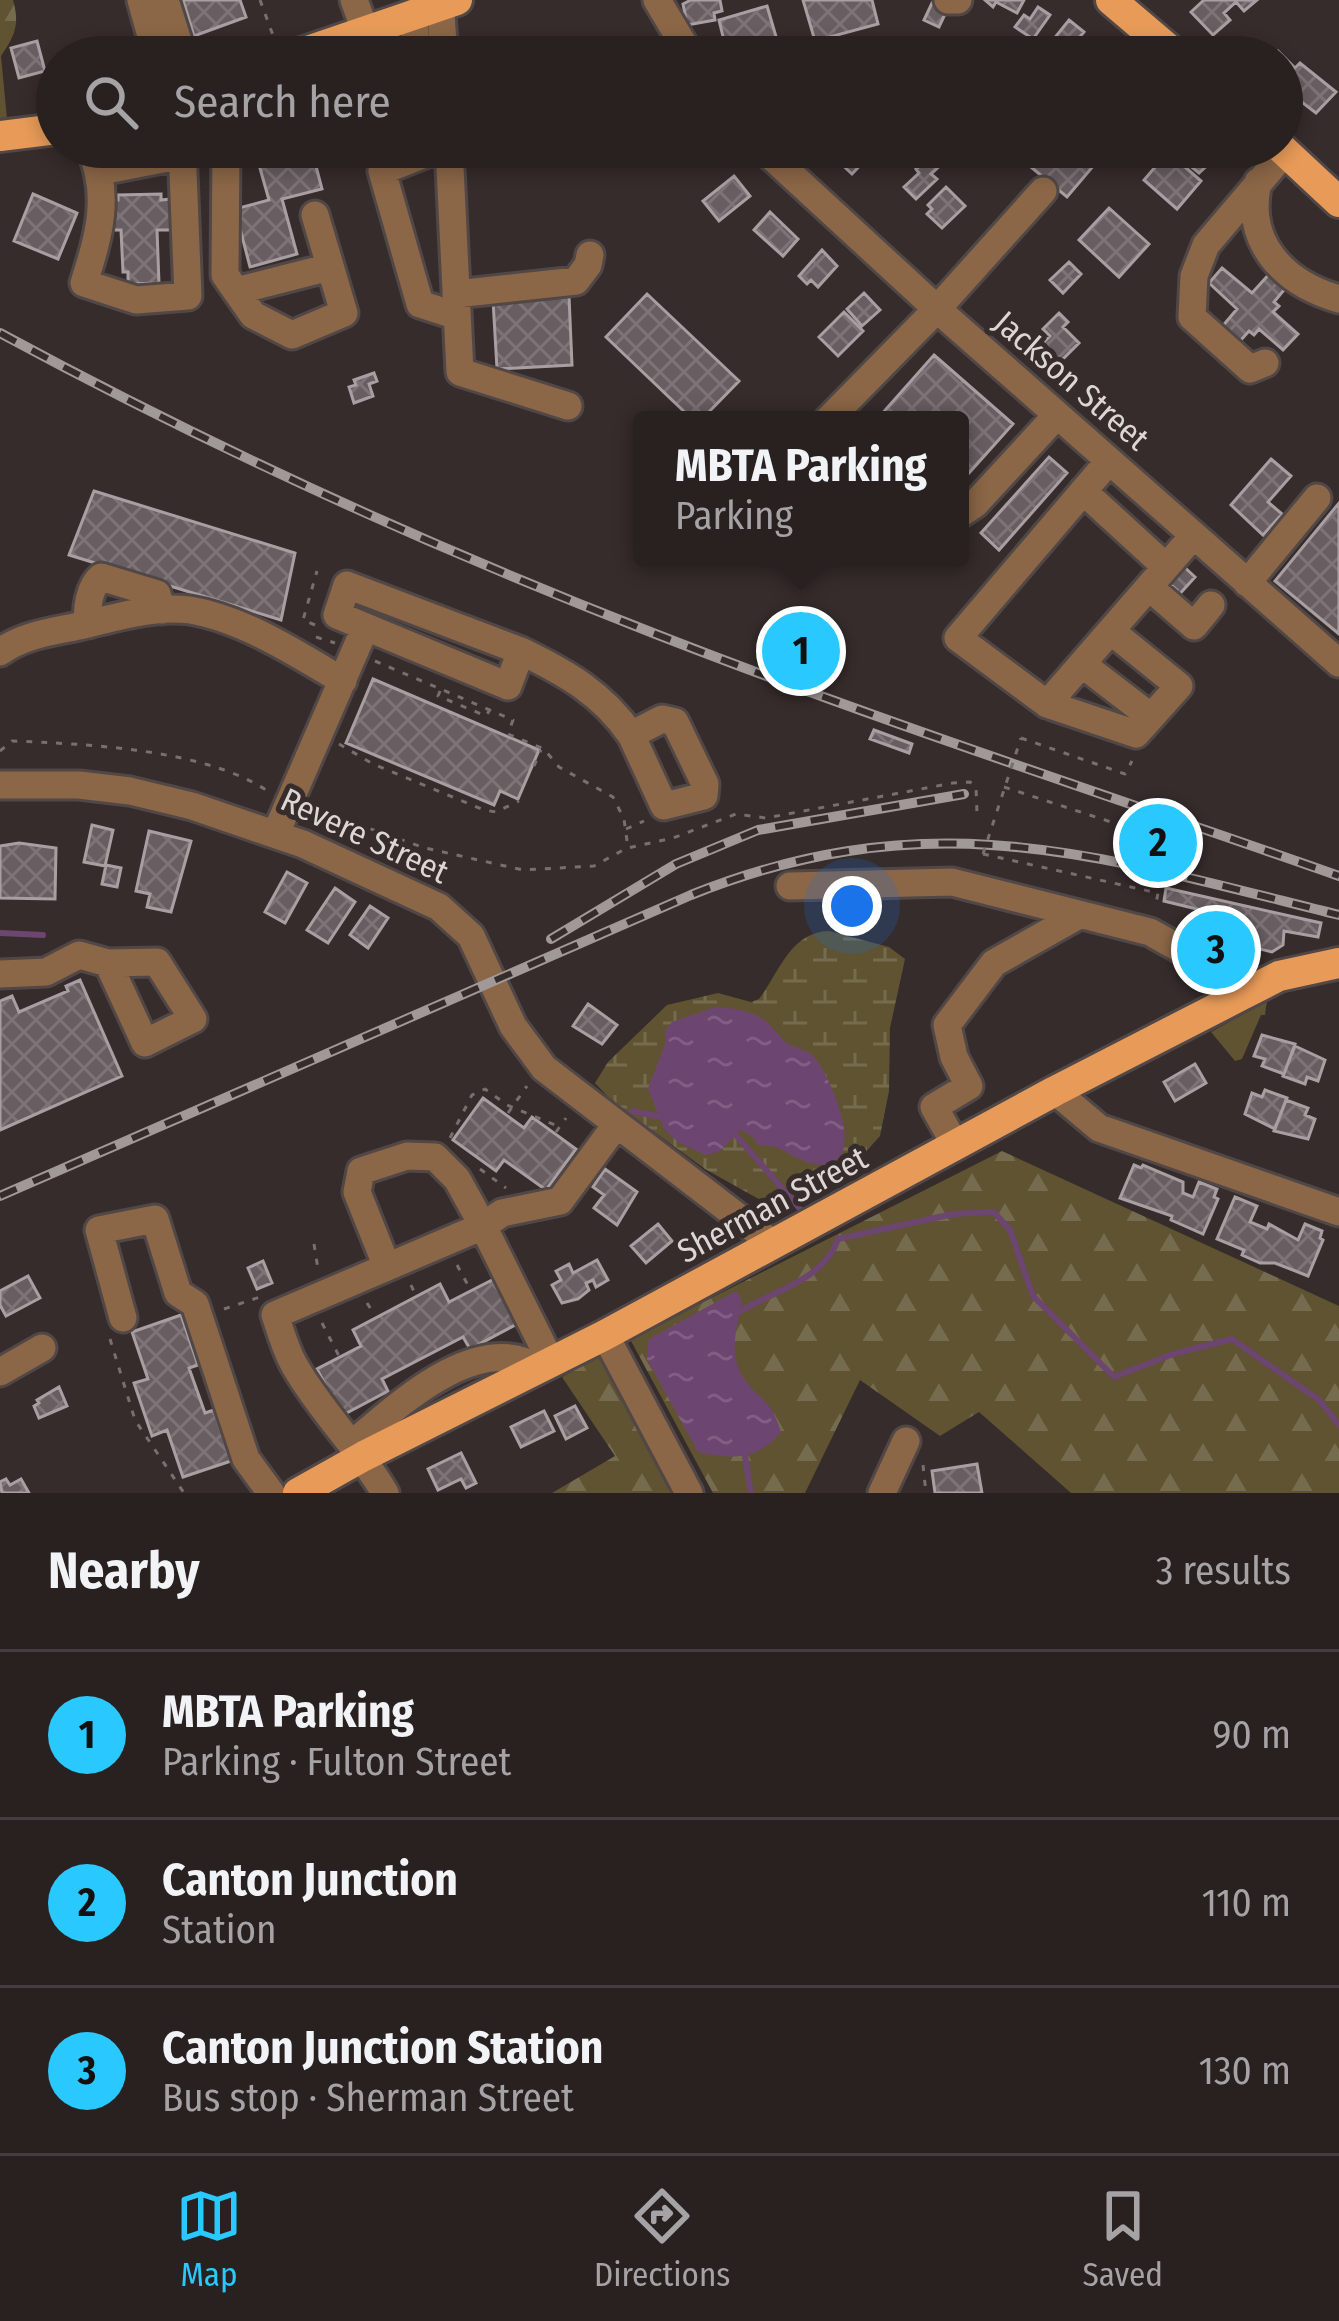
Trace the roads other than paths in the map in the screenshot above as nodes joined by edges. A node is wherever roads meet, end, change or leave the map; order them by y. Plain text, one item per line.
1 (142, 0) edge
2 (165, 0) edge
3 (353, 0) edge
4 (657, 0) edge
5 (948, 0) edge
6 (958, 0) edge
7 (1112, 0) edge
8 (438, 4) edge
9 (365, 30) junction
10 (151, 36) edge
11 (176, 36) edge
12 (354, 36) edge
13 (425, 36) edge
14 (442, 36) edge
15 (678, 36) edge
16 (1154, 36) edge
17 (36, 132) edge
18 (0, 136) edge
19 (96, 168) edge
20 (183, 168) edge
21 (226, 168) edge
22 (390, 168) edge
23 (447, 168) edge
24 (784, 168) edge
25 (1268, 168) edge
26 (1302, 168) edge
27 (1258, 182) junction
28 (1043, 191) dead end
29 (1339, 202) edge
30 (315, 215) dead end
31 (590, 255) dead end
32 (331, 266) junction
33 (236, 290) junction
34 (1339, 299) edge
35 (456, 306) junction
36 (937, 309) junction
37 (1265, 363) dead end
38 (568, 406) dead end
39 (837, 411) edge
40 (1057, 415) junction
41 (1109, 461) junction
42 (1084, 491) junction
43 (1317, 498) dead end
44 (969, 508) edge
45 (1193, 536) junction
46 (1158, 577) junction
47 (1247, 583) junction
48 (408, 605) junction
49 (1211, 605) dead end
50 (162, 610) junction
51 (89, 623) junction
52 (1111, 631) junction
53 (394, 639) junction
54 (365, 641) junction
55 (521, 651) junction
56 (0, 652) edge
57 (1339, 662) edge
58 (1082, 664) junction
59 (346, 693) junction
60 (1047, 704) junction
61 (1151, 717) junction
62 (631, 735) dead end
63 (0, 785) edge
64 (276, 833) junction
65 (790, 886) dead end
66 (1079, 915) junction
67 (109, 963) dead end
68 (1339, 963) edge
69 (0, 974) edge
70 (1239, 982) junction
71 (1055, 1091) junction
72 (616, 1125) junction
73 (956, 1146) junction
74 (1336, 1200) edge
75 (483, 1226) junction
76 (772, 1243) junction
77 (387, 1267) junction
78 (123, 1318) road end
79 (605, 1335) junction
80 (42, 1348) dead end
81 (544, 1365) junction
82 (0, 1372) edge
83 (906, 1441) dead end
84 (358, 1450) junction
85 (271, 1493) edge
86 (298, 1493) edge
87 (385, 1493) edge
88 (689, 1493) edge
89 (882, 1493) edge

1 - 10 street
2 - 11 street
3 - 9 street
4 - 15 street
5 - 6 street
7 - 16 main road
8 - 9 main road
8 - 13 street
8 - 14 street
9 - 12 main road
17 - 18 main road
19 - 20 street
21 - 33 street
22 - 35 street
23 - 35 street
24 - 36 street, Jackson Street
25 - 27 street
26 - 29 main road
27 - 34 street
27 - 37 street
28 - 36 street
30 - 32 street
31 - 35 street
32 - 33 street
32 - 33 street
35 - 38 street
36 - 39 street
36 - 40 street, Jackson Street
40 - 41 street, Jackson Street
40 - 44 street
41 - 42 street
41 - 45 street, Jackson Street
42 - 46 street
42 - 60 street
43 - 47 street
45 - 46 street
45 - 47 street, Jackson Street
46 - 49 street
46 - 52 street
47 - 57 street, Jackson Street
48 - 53 street
48 - 54 street
48 - 55 street
50 - 51 street
50 - 51 street
50 - 59 street
51 - 56 street
52 - 58 street
52 - 61 street
53 - 54 street
53 - 55 street
54 - 59 street
55 - 62 street
58 - 60 street
58 - 61 street
59 - 64 street
60 - 61 street
63 - 64 street, Revere Street
64 - 72 street, Revere Street
65 - 66 street
66 - 70 street
66 - 73 street
67 - 69 street
68 - 70 main road, Sherman Street
70 - 71 main road, Sherman Street
71 - 73 main road, Sherman Street
71 - 74 street
72 - 75 street
72 - 76 street, Revere Street
73 - 76 main road, Sherman Street
75 - 77 street
75 - 77 street
75 - 81 street
76 - 79 main road, Sherman Street
77 - 84 street
78 - 85 street
79 - 81 main road, Sherman Street
79 - 88 street
80 - 82 street
81 - 84 main road, Sherman Street
83 - 89 street
84 - 86 main road, Sherman Street
84 - 87 street

